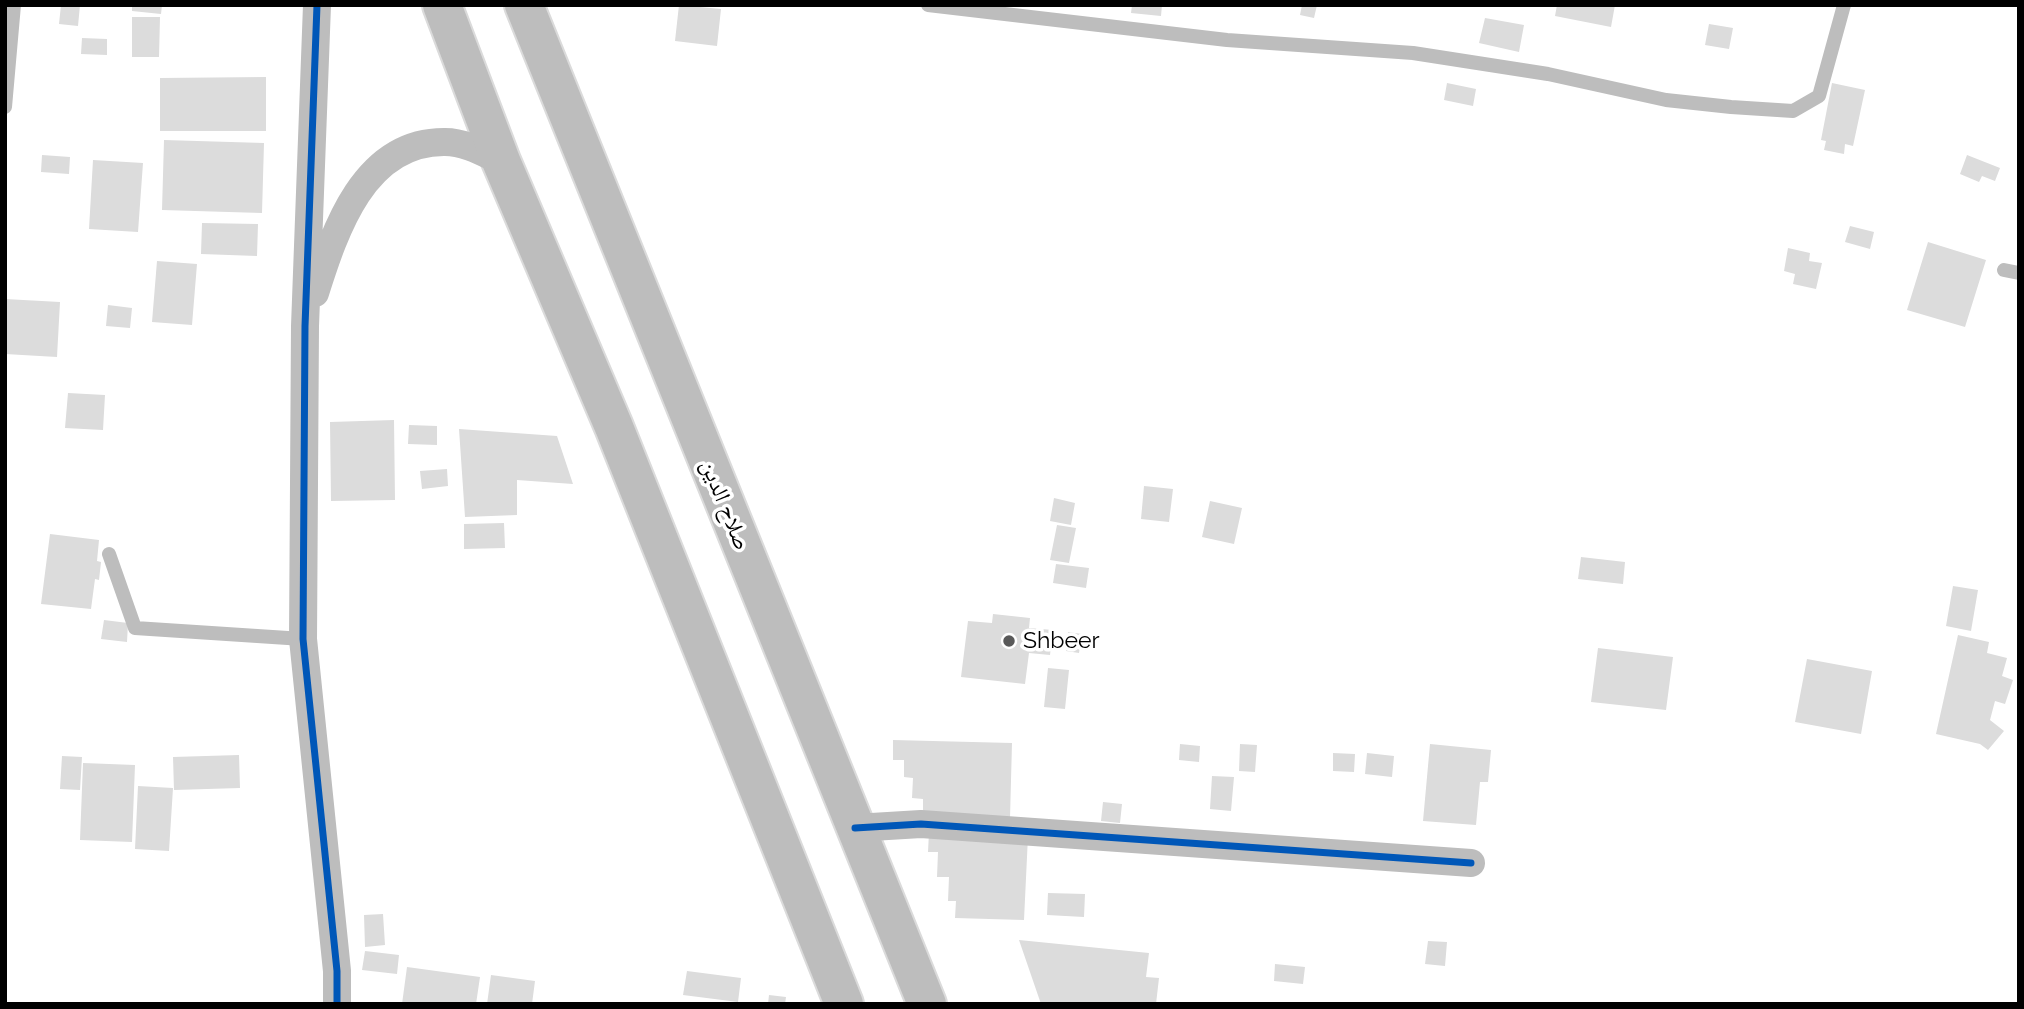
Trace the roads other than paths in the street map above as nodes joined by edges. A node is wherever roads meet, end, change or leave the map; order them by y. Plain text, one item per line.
1 (14, 5) edge
2 (317, 5) edge
3 (442, 5) edge
4 (524, 5) edge
5 (928, 5) edge
6 (1844, 5) edge
7 (5, 107) edge
8 (501, 161) junction
9 (2004, 270) dead end
10 (2019, 273) edge
11 (305, 326) junction
12 (109, 554) dead end
13 (303, 639) junction
14 (855, 828) junction
15 (1471, 863) dead end
16 (337, 1004) edge
17 (844, 1004) edge
18 (928, 1004) edge

1 - 7 lane
2 - 11 street
3 - 8 highway
4 - 14 highway, صلاح الدين
5 - 6 lane
8 - 11 street
8 - 17 highway
9 - 10 lane
11 - 13 street
12 - 13 lane
13 - 16 street
14 - 15 street
14 - 18 highway, صلاح الدين

